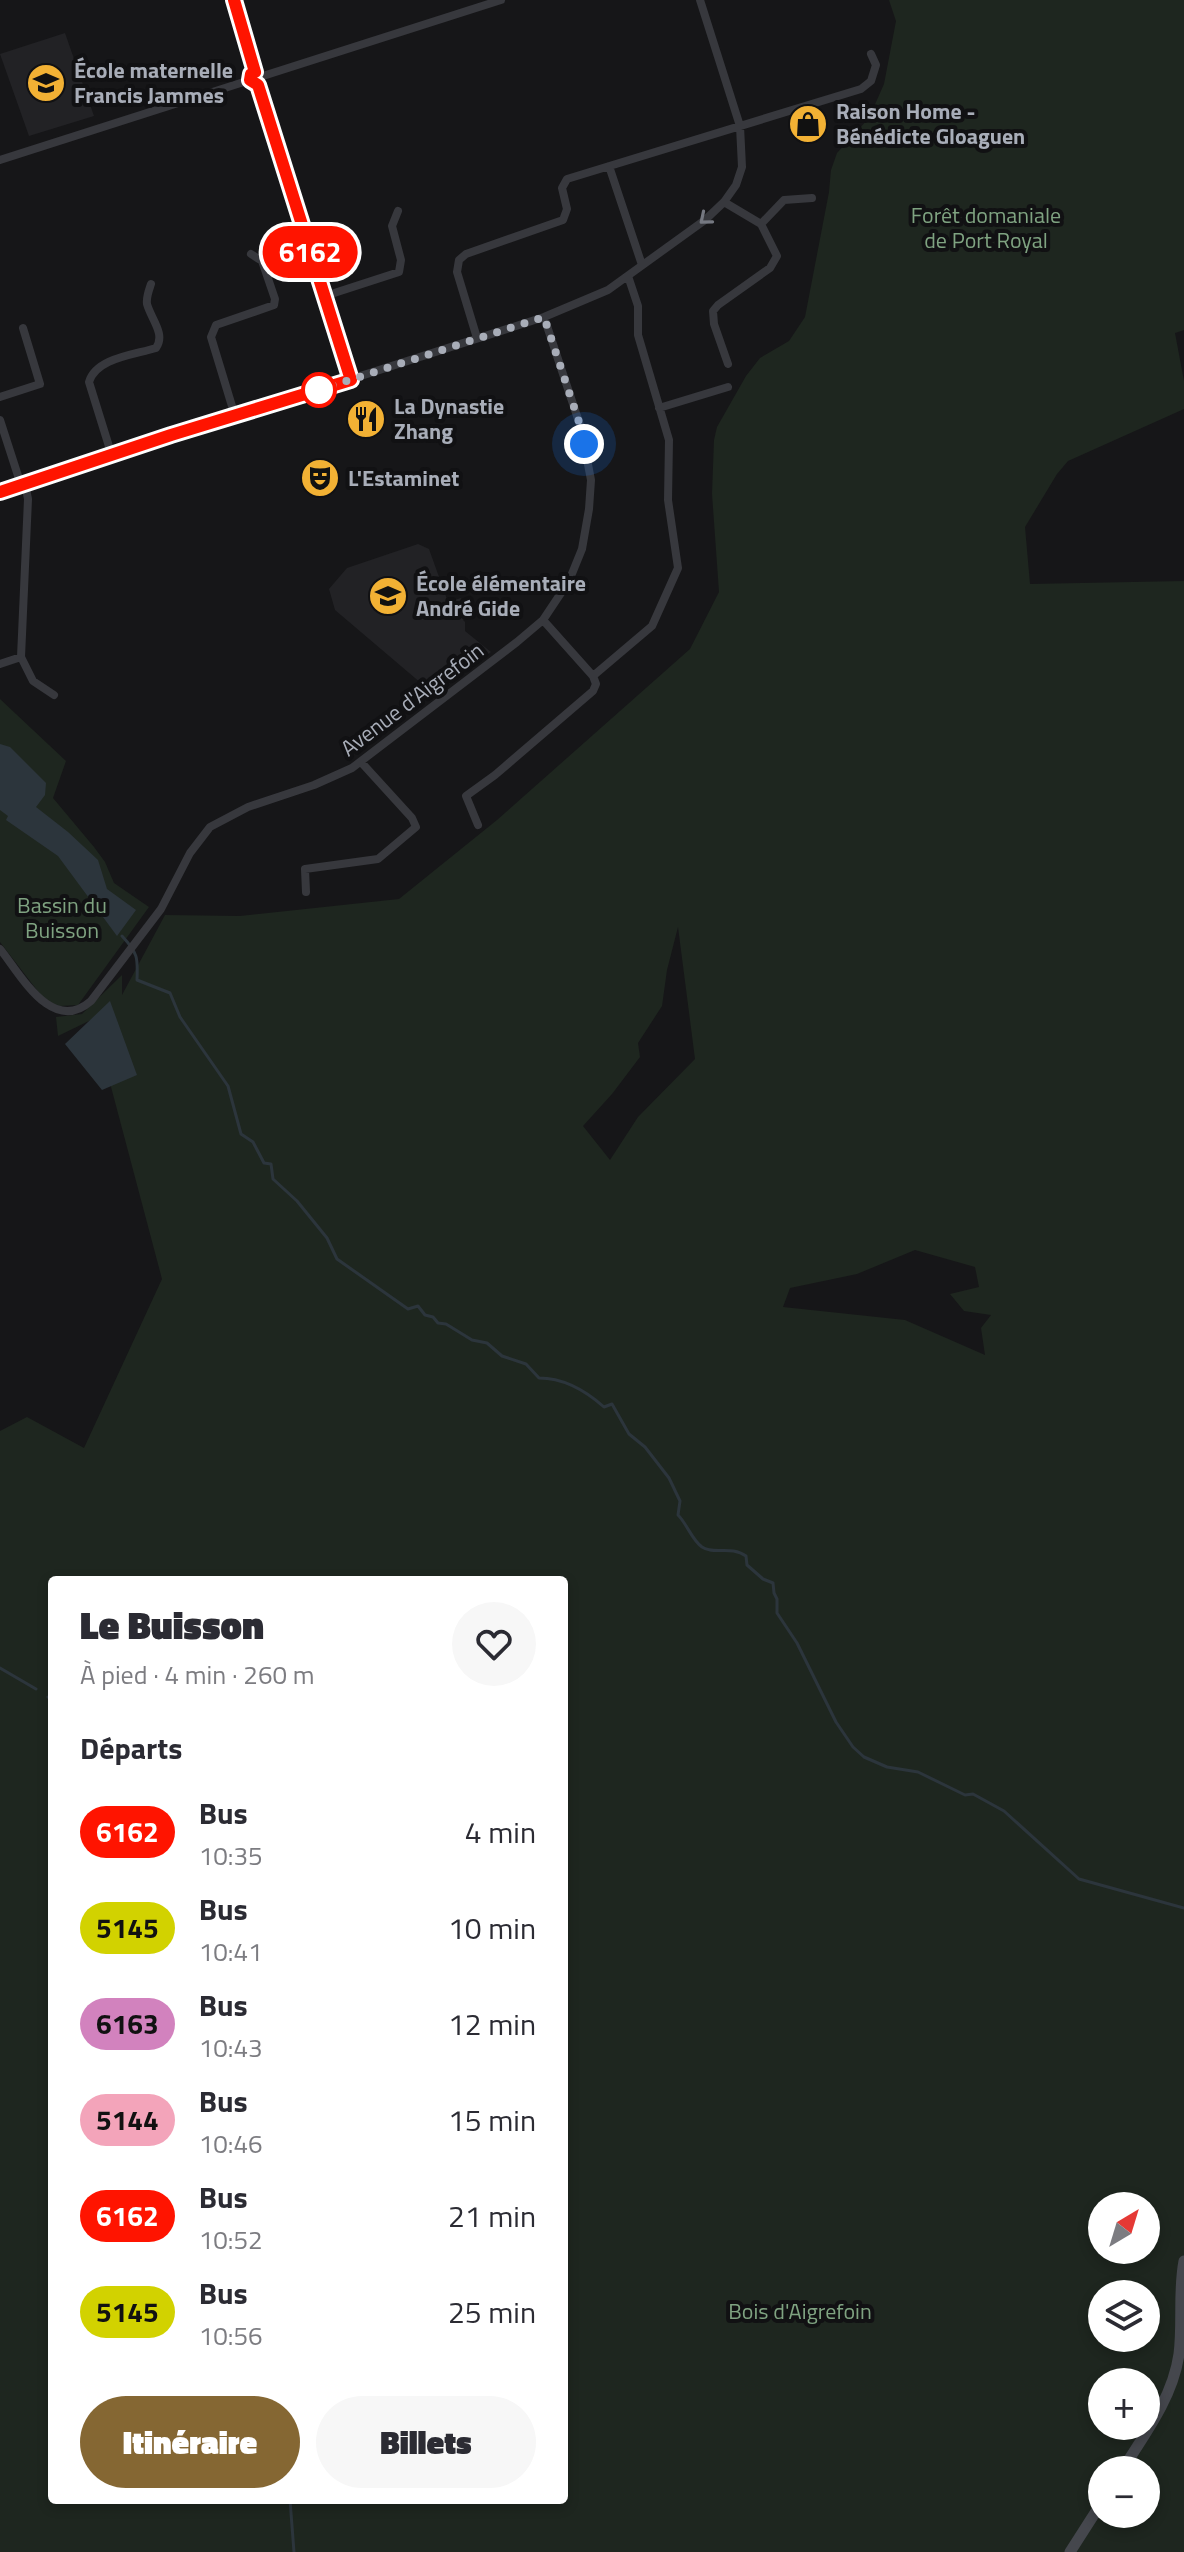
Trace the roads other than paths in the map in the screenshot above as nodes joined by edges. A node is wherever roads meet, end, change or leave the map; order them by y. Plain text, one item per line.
1 (234, 0) edge
2 (501, 0) edge
3 (700, 0) edge
4 (871, 54) dead end
5 (256, 78) junction
6 (740, 126) junction
7 (0, 160) edge
8 (609, 166) junction
9 (812, 198) dead end
10 (724, 202) junction
11 (398, 211) dead end
12 (761, 224) junction
13 (251, 254) dead end
14 (642, 265) junction
15 (628, 276) junction
16 (151, 284) dead end
17 (325, 296) junction
18 (544, 317) junction
19 (23, 328) dead end
20 (477, 338) junction
21 (728, 364) dead end
22 (351, 380) junction
23 (728, 387) dead end
24 (0, 397) edge
25 (659, 408) junction
26 (235, 416) junction
27 (0, 420) edge
28 (112, 456) junction
29 (23, 485) junction
30 (0, 492) edge
31 (543, 620) junction
32 (21, 657) junction
33 (0, 664) edge
34 (593, 676) junction
35 (54, 695) dead end
36 (361, 762) junction
37 (478, 825) dead end
38 (306, 892) dead end
39 (0, 949) edge
40 (1184, 2261) edge
41 (1131, 2456) edge
42 (1088, 2524) edge
43 (1070, 2552) edge

1 - 5 street
2 - 5 street
3 - 6 street
4 - 6 street
5 - 7 street
5 - 17 street
6 - 8 street
6 - 10 street
8 - 14 street
8 - 20 street
9 - 12 street
10 - 12 street
10 -> 14 street
11 - 17 street
12 - 21 street
13 - 26 street
14 - 15 street
15 - 18 street
15 - 25 street
16 - 28 street
17 - 22 street
18 - 20 street
18 - 31 street, Avenue d'Aigrefoin
19 - 24 street
20 - 22 street
22 - 26 street
23 - 25 street
25 - 34 street
26 - 28 street
27 - 29 street
28 - 29 street
29 - 30 street
29 - 32 street
31 - 34 street
31 - 36 street, Avenue d'Aigrefoin
32 - 33 street
32 - 35 street
34 - 37 street
36 - 38 street
36 - 39 street, Avenue d'Aigrefoin
40 - 41 street
42 - 43 street

